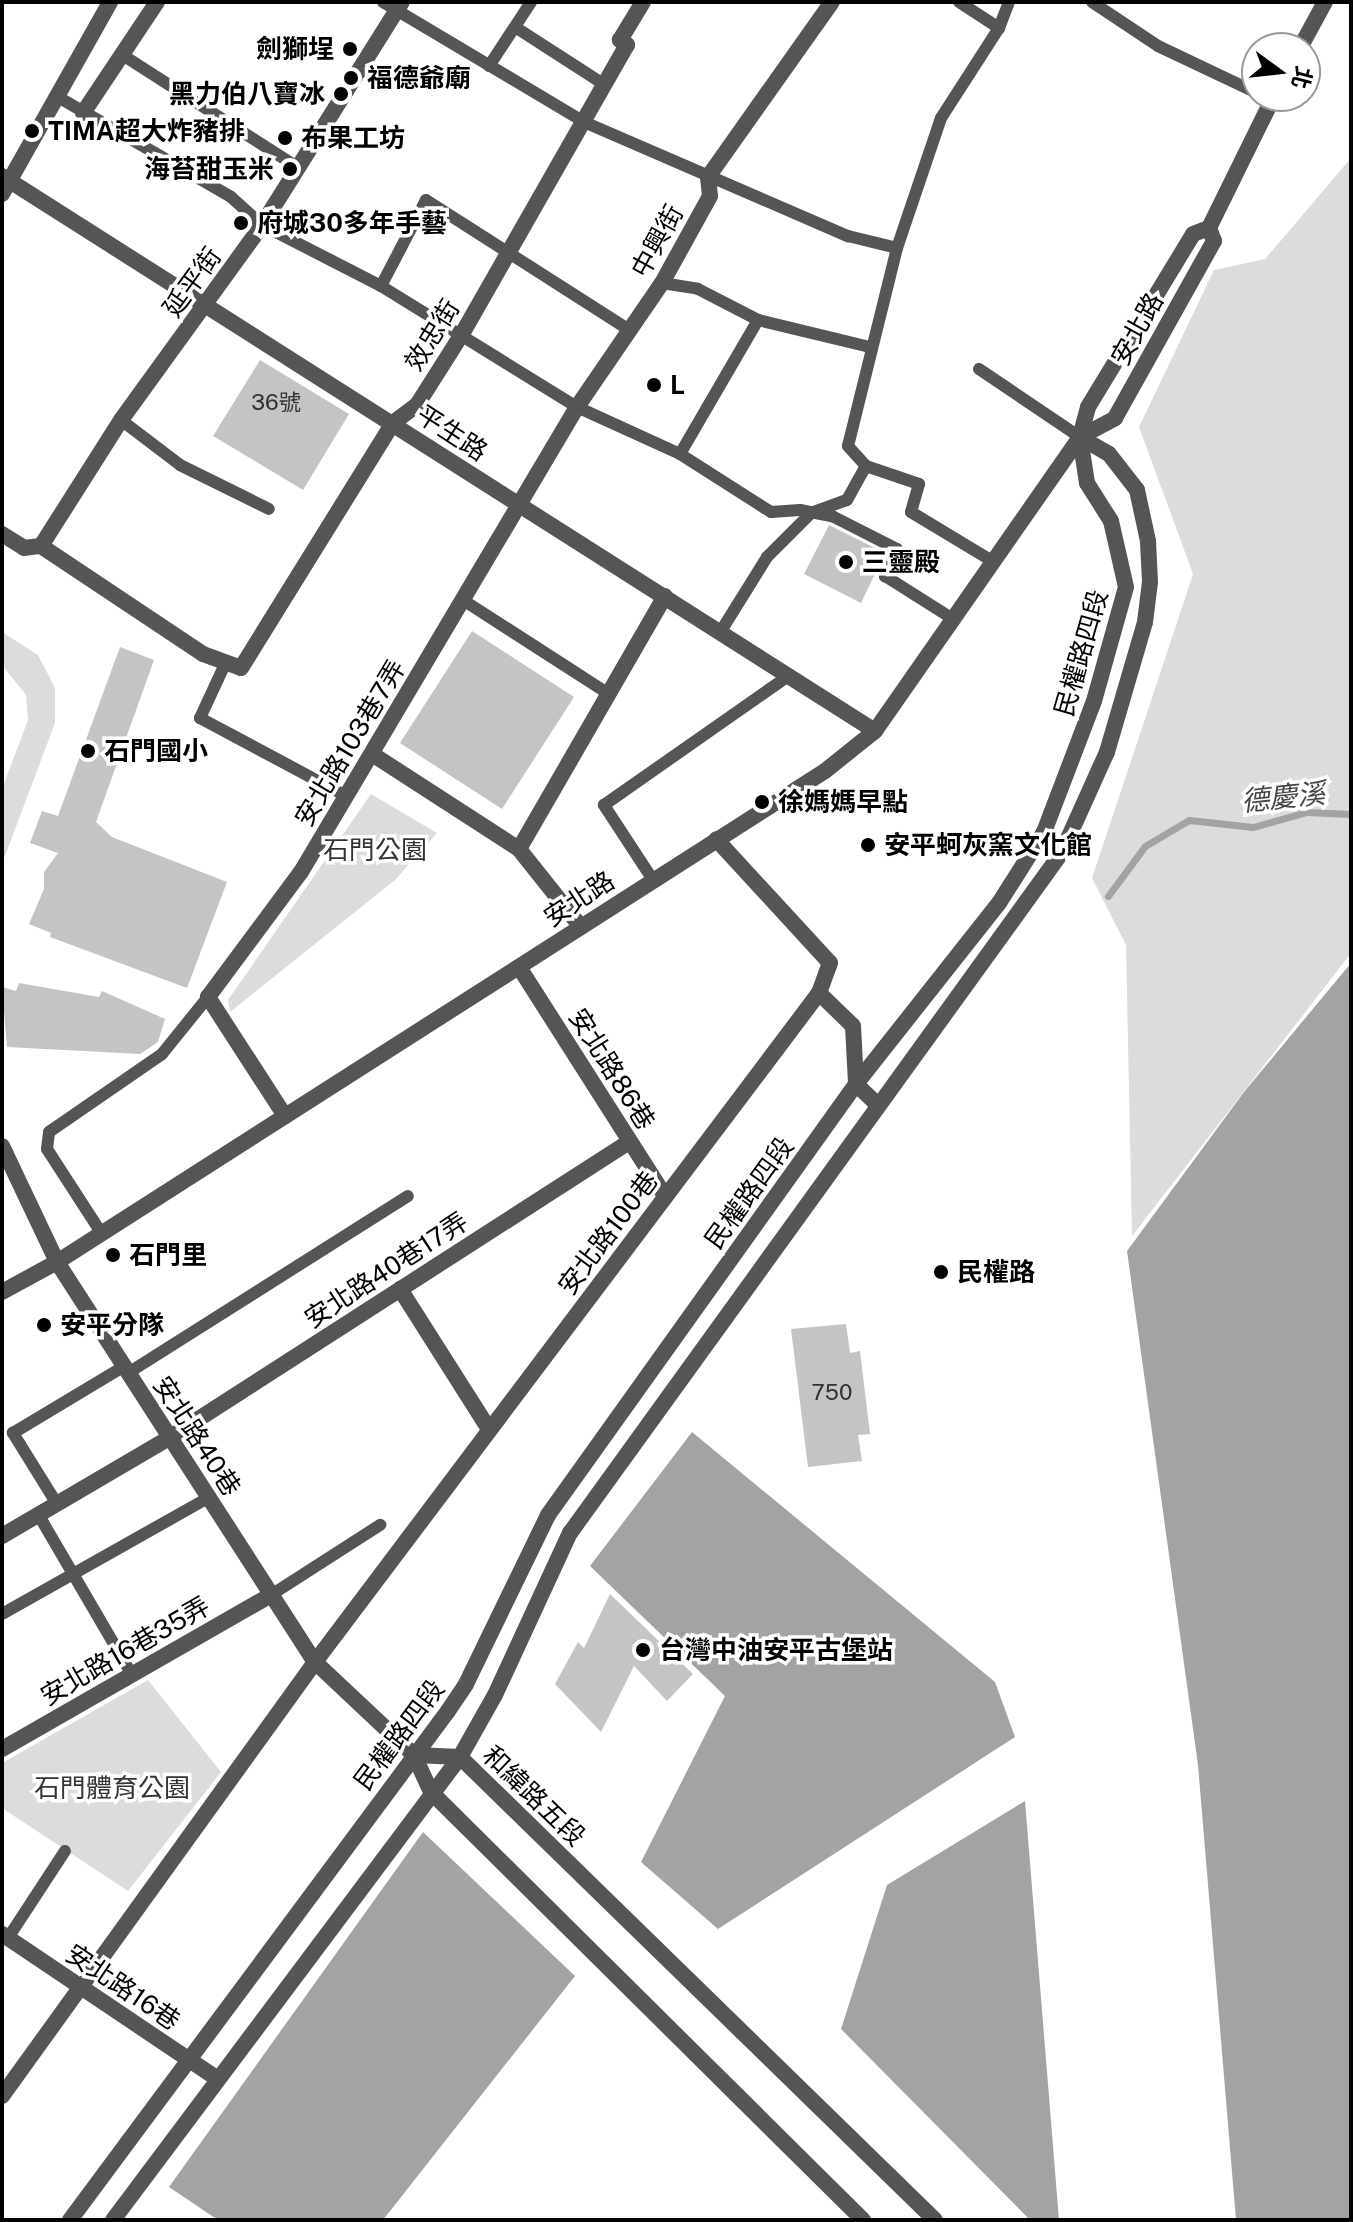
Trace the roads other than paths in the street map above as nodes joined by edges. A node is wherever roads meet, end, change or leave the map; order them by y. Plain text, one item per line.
1 (110, 2) edge
2 (157, 2) edge
3 (531, 2) edge
4 (643, 2) edge
5 (832, 2) edge
6 (959, 2) edge
7 (1009, 2) edge
8 (1092, 2) edge
9 (1320, 4) edge
10 (394, 5) edge
11 (515, 27) junction
12 (999, 28) junction
13 (1307, 32) edge
14 (121, 54) junction
15 (489, 66) junction
16 (1241, 84) edge
17 (605, 85) junction
18 (58, 97) junction
19 (1260, 112) edge
20 (83, 113) junction
21 (584, 122) junction
22 (297, 167) junction
23 (708, 177) junction
24 (4, 183) edge
25 (262, 225) junction
26 (1209, 228) junction
27 (897, 248) junction
28 (509, 252) junction
29 (662, 283) junction
30 (381, 286) junction
31 (206, 304) junction
32 (758, 320) junction
33 (631, 331) junction
34 (462, 334) junction
35 (870, 347) junction
36 (979, 369) dead end
37 (577, 407) junction
38 (121, 420) junction
39 (393, 423) junction
40 (1080, 437) junction
41 (680, 454) junction
42 (866, 466) junction
43 (520, 505) junction
44 (269, 509) dead end
45 (811, 513) junction
46 (2, 534) edge
47 (41, 546) junction
48 (994, 562) junction
49 (665, 596) junction
50 (463, 600) junction
51 (953, 619) junction
52 (721, 631) junction
53 (226, 662) junction
54 (790, 675) junction
55 (609, 694) junction
56 (875, 731) junction
57 (372, 754) junction
58 (346, 796) junction
59 (716, 839) junction
60 (519, 849) junction
61 (653, 880) junction
62 (581, 927) junction
63 (519, 967) junction
64 (819, 993) junction
65 (208, 997) junction
66 (856, 1084) junction
67 (876, 1103) junction
68 (285, 1116) junction
69 (629, 1142) junction
70 (2, 1146) edge
71 (408, 1196) dead end
72 (665, 1196) junction
73 (102, 1234) junction
74 (57, 1262) junction
75 (400, 1289) junction
76 (2, 1292) edge
77 (126, 1370) junction
78 (489, 1429) junction
79 (169, 1438) junction
80 (208, 1498) junction
81 (57, 1504) junction
82 (38, 1514) junction
83 (380, 1525) dead end
84 (2, 1536) edge
85 (73, 1574) junction
86 (271, 1595) junction
87 (2, 1614) edge
88 (315, 1662) junction
89 (132, 1675) junction
90 (2, 1749) edge
91 (414, 1755) junction
92 (460, 1757) junction
93 (431, 1792) junction
94 (65, 1851) dead end
95 (5, 1936) edge
96 (80, 1987) junction
97 (188, 2058) junction
98 (218, 2079) junction
99 (2, 2096) edge
100 (70, 2220) edge
101 (113, 2220) edge
102 (863, 2220) edge
103 (935, 2220) edge

1 - 18 street
2 - 14 street
3 - 11 lane
4 - 17 street, 效忠街
5 - 23 street, 中興街
6 - 12 lane
7 - 12 lane
8 - 16 lane
9 - 13 street
10 - 15 lane
10 - 22 street, 延平街
11 - 15 lane
11 - 17 lane
12 - 27 lane
14 - 20 street
14 - 22 lane
15 - 21 lane
17 - 21 street, 效忠街
18 - 20 lane
18 - 24 street
19 - 26 street, 安北路
20 - 25 lane
21 - 23 lane
21 - 28 street, 效忠街
22 - 25 street, 延平街
23 - 27 lane
23 - 29 street, 中興街
24 - 31 street, 平生路
25 - 30 lane
25 - 31 street, 延平街
26 - 40 street, 安北路
26 - 40 street, 安北路
27 - 35 lane
28 - 30 lane
28 - 33 lane
28 - 34 street, 效忠街
29 - 32 lane
29 - 33 street, 中興街
30 - 34 lane
31 - 38 street, 延平街
31 - 39 street, 平生路
32 - 35 lane
32 - 41 lane
33 - 37 street, 中興街
34 - 37 lane
34 - 39 street, 效忠街
35 - 42 lane
36 - 40 lane
37 - 41 lane
37 - 43 street, 中興街
38 - 44 lane
38 - 47 street, 延平街
39 - 43 street, 平生路
39 - 53 street, 效忠街
40 - 48 street, 安北路
40 - 66 street, 民權路四段
40 - 67 street, 民權路四段
41 - 45 lane
42 - 45 lane
42 - 48 lane
43 - 49 street, 平生路
43 - 50 street, 安北路103巷7弄
45 - 51 lane
45 - 52 lane
46 - 47 street
47 - 53 street
48 - 51 street, 安北路
49 - 52 street, 平生路
49 - 55 street
50 - 55 lane
50 - 57 street, 安北路103巷7弄
51 - 56 street, 安北路
52 - 54 street, 平生路
53 - 58 lane
54 - 56 street, 平生路
54 - 61 lane
55 - 60 street
56 - 59 street, 安北路
57 - 58 street, 安北路103巷7弄
57 - 60 street
58 - 65 street, 安北路103巷7弄
59 - 61 street, 安北路
59 - 64 street, 安北路100巷
60 - 62 street
61 - 62 street, 安北路
62 - 63 street, 安北路
63 - 68 street, 安北路
63 - 69 street, 安北路86巷
64 - 66 street
64 - 72 street, 安北路100巷
65 - 68 street
65 - 73 lane
66 - 67 street
66 - 91 street, 民權路四段
67 - 92 street, 民權路四段
68 - 73 street, 安北路
69 - 72 street, 安北路86巷
69 - 75 street, 安北路40巷17弄
70 - 74 street, 安北路40巷
71 - 77 lane, 安北路40巷17弄
72 - 78 street, 安北路100巷
73 - 74 street, 安北路
74 - 76 street, 安北路
74 - 77 street, 安北路40巷
75 - 78 street
75 - 79 street, 安北路40巷17弄
77 - 79 street, 安北路40巷
77 - 81 lane, 安北路40巷17弄
78 - 88 street, 安北路100巷
79 - 80 street, 安北路40巷
79 - 81 street, 安北路40巷17弄
80 - 85 lane
80 - 86 street, 安北路40巷
81 - 82 street, 安北路40巷17弄
82 - 84 street, 安北路40巷17弄
82 - 85 lane
83 - 86 lane
85 - 87 lane
85 - 89 lane
86 - 88 street, 安北路40巷
86 - 89 street, 安北路16巷35弄
88 - 91 street, 安北路40巷
88 - 96 street, 安北路100巷
89 - 90 street, 安北路16巷35弄
91 - 92 street, 和緯路五段
91 - 93 street
91 - 97 street, 民權路四段
92 - 93 street, 民權路四段
92 - 103 street, 和緯路五段
93 - 98 street, 民權路四段
93 - 102 street
94 - 95 lane
95 - 96 street, 安北路16巷
96 - 97 street, 安北路16巷
96 - 99 street, 安北路100巷
97 - 98 street, 安北路16巷
97 - 100 street, 民權路四段
98 - 101 street, 民權路四段

